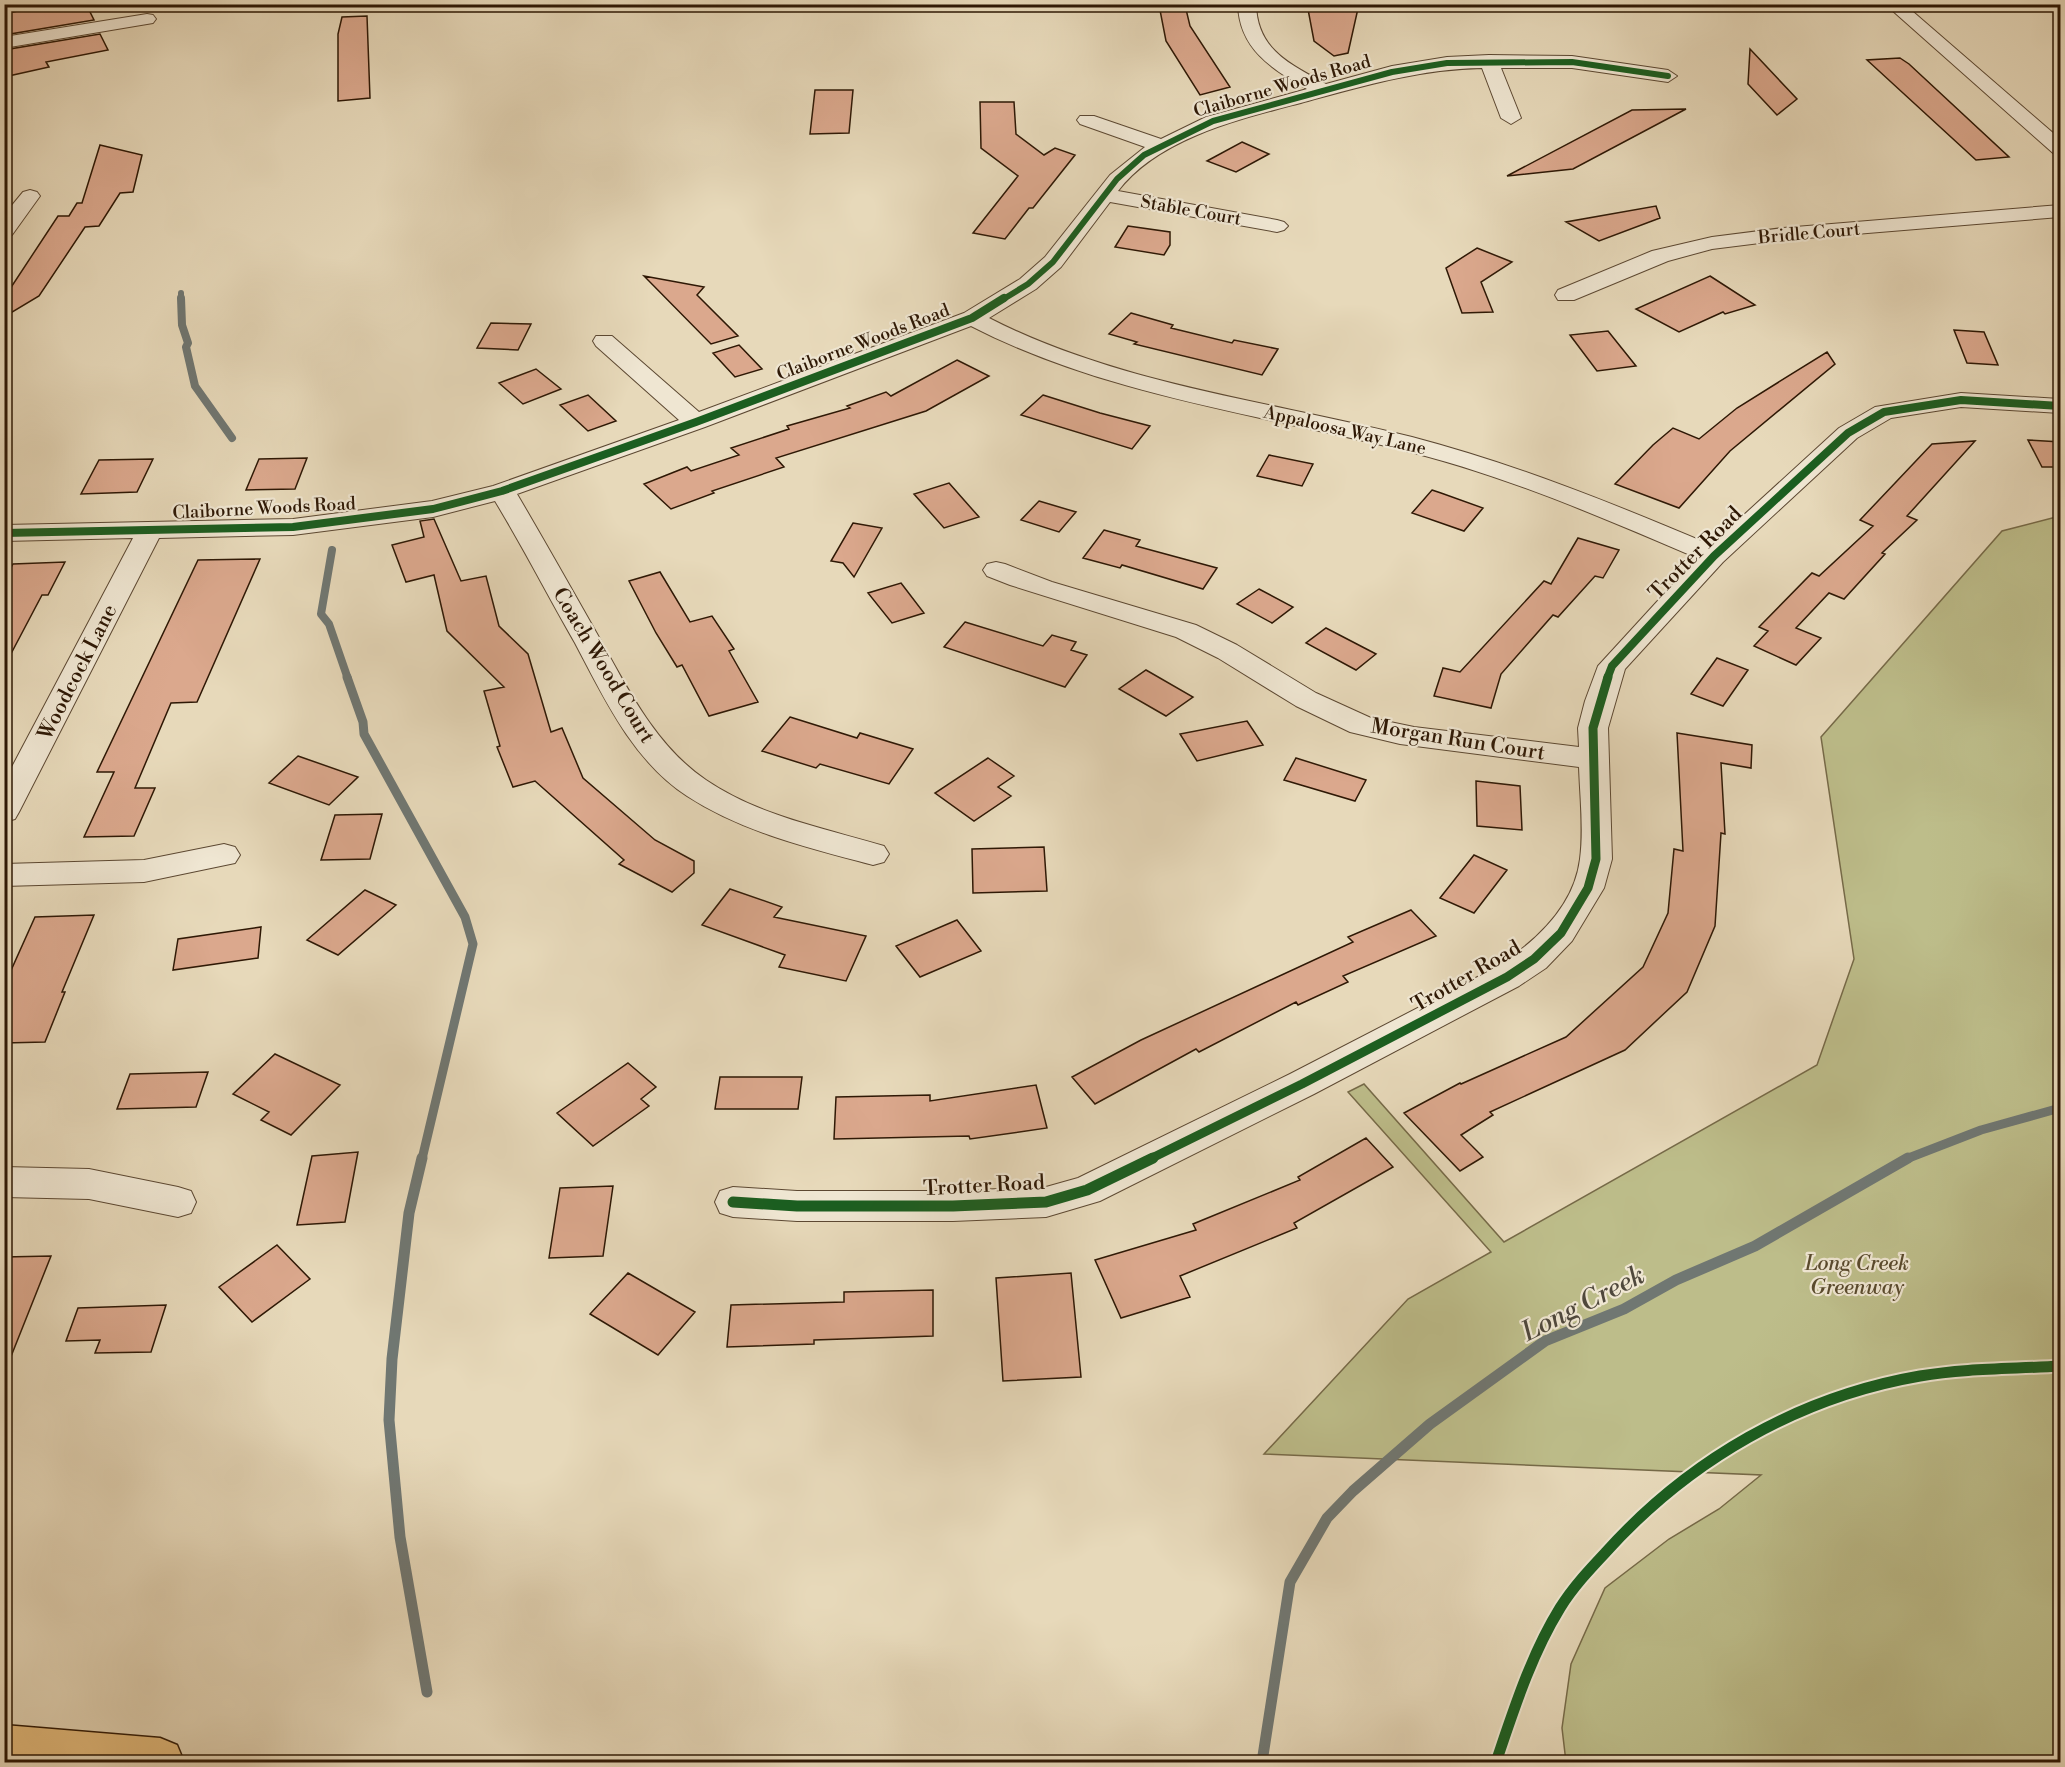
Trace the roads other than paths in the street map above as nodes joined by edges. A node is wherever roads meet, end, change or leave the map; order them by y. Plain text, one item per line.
1 (1247, 4) edge
2 (1893, 4) edge
3 (147, 19) dead end
4 (4, 44) edge
5 (1488, 61) junction
6 (1668, 76) dead end
7 (1322, 90) junction
8 (1511, 118) dead end
9 (1087, 120) dead end
10 (1159, 145) junction
11 (2061, 148) edge
12 (1105, 195) junction
13 (30, 196) dead end
14 (2061, 211) edge
15 (1277, 225) dead end
16 (4, 230) edge
17 (1566, 295) dead end
18 (972, 318) junction
19 (604, 341) dead end
20 (2061, 406) edge
21 (696, 423) junction
22 (502, 491) junction
23 (149, 531) junction
24 (4, 532) edge
25 (1714, 556) junction
26 (996, 570) dead end
27 (1594, 759) junction
28 (4, 812) edge
29 (873, 854) dead end
30 (224, 855) dead end
31 (4, 875) edge
32 (4, 1182) edge
33 (178, 1202) dead end
34 (733, 1202) dead end
35 (4, 1749) edge
36 (160, 1762) edge

1 - 7 street
2 - 11 street
3 - 4 street
5 - 6 street, Claiborne Woods Road
5 - 7 street, Claiborne Woods Road
5 - 8 street
7 - 10 street, Claiborne Woods Road
9 - 10 street
10 - 12 street, Claiborne Woods Road
12 - 15 street, Stable Court
12 - 18 street, Claiborne Woods Road
13 - 16 street
14 - 17 street, Bridle Court
18 - 21 street, Claiborne Woods Road
18 - 25 street, Appaloosa Way Lane
19 - 21 street
20 - 25 street, Trotter Road
21 - 22 street, Claiborne Woods Road
22 - 23 street, Claiborne Woods Road
22 - 29 street, Coach Wood Court
23 - 24 street, Claiborne Woods Road
23 - 28 street, Woodcock Lane
25 - 27 street, Trotter Road
26 - 27 street, Morgan Run Court
27 - 34 street, Trotter Road
30 - 31 street
32 - 33 street
35 - 36 highway

